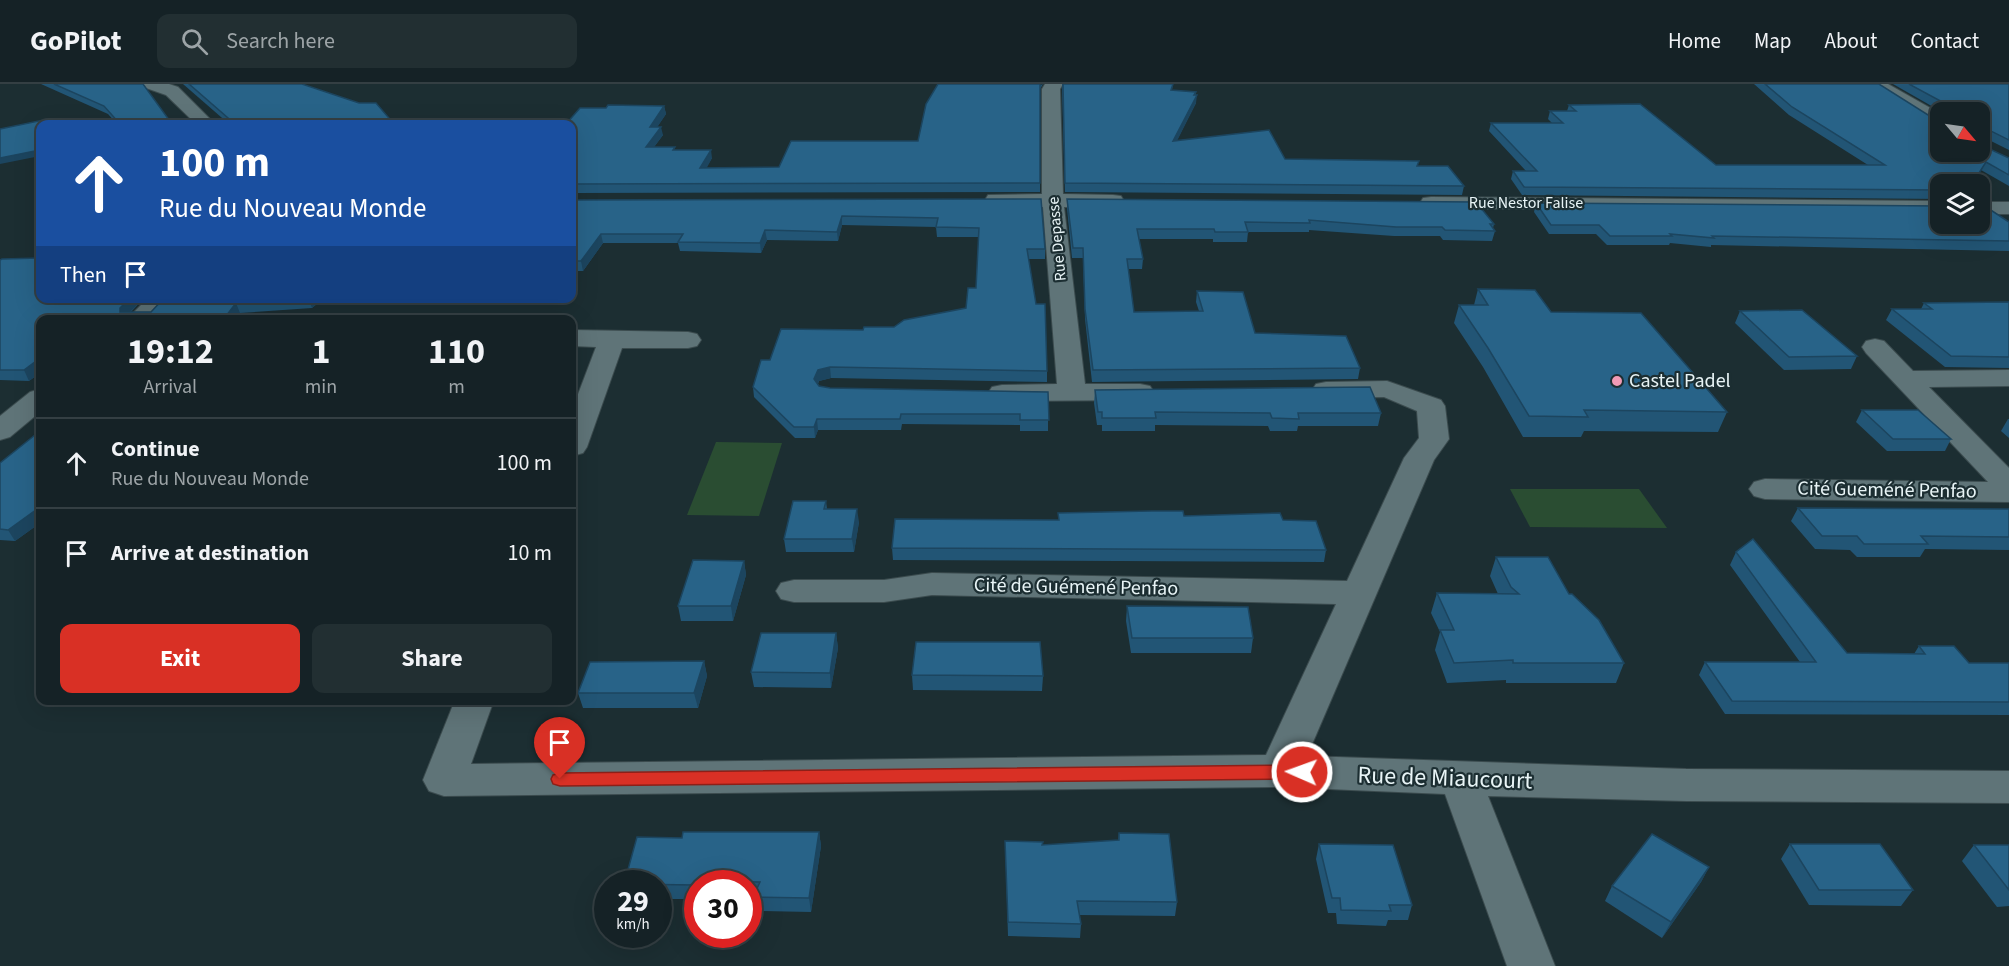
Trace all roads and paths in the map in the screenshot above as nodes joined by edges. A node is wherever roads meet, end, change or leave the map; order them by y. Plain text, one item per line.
1 (152, 84) edge
2 (1054, 84) edge
3 (1876, 84) edge
4 (1930, 116) edge
5 (202, 120) edge
6 (971, 200) edge
7 (1053, 200) junction
8 (1137, 201) edge
9 (1411, 203) edge
10 (1930, 207) edge
11 (1990, 208) edge
12 (2009, 208) edge
13 (158, 303) edge
14 (144, 315) edge
15 (576, 338) edge
16 (688, 339) dead end
17 (612, 340) junction
18 (1875, 347) dead end
19 (2009, 378) edge
20 (1905, 379) junction
21 (1294, 390) edge
22 (969, 392) edge
23 (1165, 392) edge
24 (1072, 393) junction
25 (36, 401) edge
26 (0, 431) edge
27 (576, 436) edge
28 (2009, 486) edge
29 (1765, 489) dead end
30 (2009, 492) edge
31 (794, 591) dead end
32 (1359, 593) junction
33 (473, 705) edge
34 (1280, 771) junction
35 (1460, 779) junction
36 (2009, 788) edge
37 (1531, 966) edge

1 - 5 street
2 - 7 street, Rue Depasse
3 - 4 street
6 - 7 street
7 - 8 street
7 - 24 street, Rue Depasse
9 - 10 street, Rue Nestor Falise
11 - 12 street
13 - 14 street
15 - 17 street
16 - 17 street
17 - 27 street
18 - 20 street, Cité Gueméné Penfao
19 - 20 street
20 - 28 street, Cité Gueméné Penfao
21 - 32 street
22 - 24 street
23 - 24 street
25 - 26 street
29 - 30 street, Cité Gueméné Penfao
31 - 32 street, Cité de Guémené Penfao
32 - 34 street
33 - 34 street, Rue de Miaucourt
34 - 35 street, Rue de Miaucourt
35 - 36 street, Rue de Miaucourt
35 - 37 street

